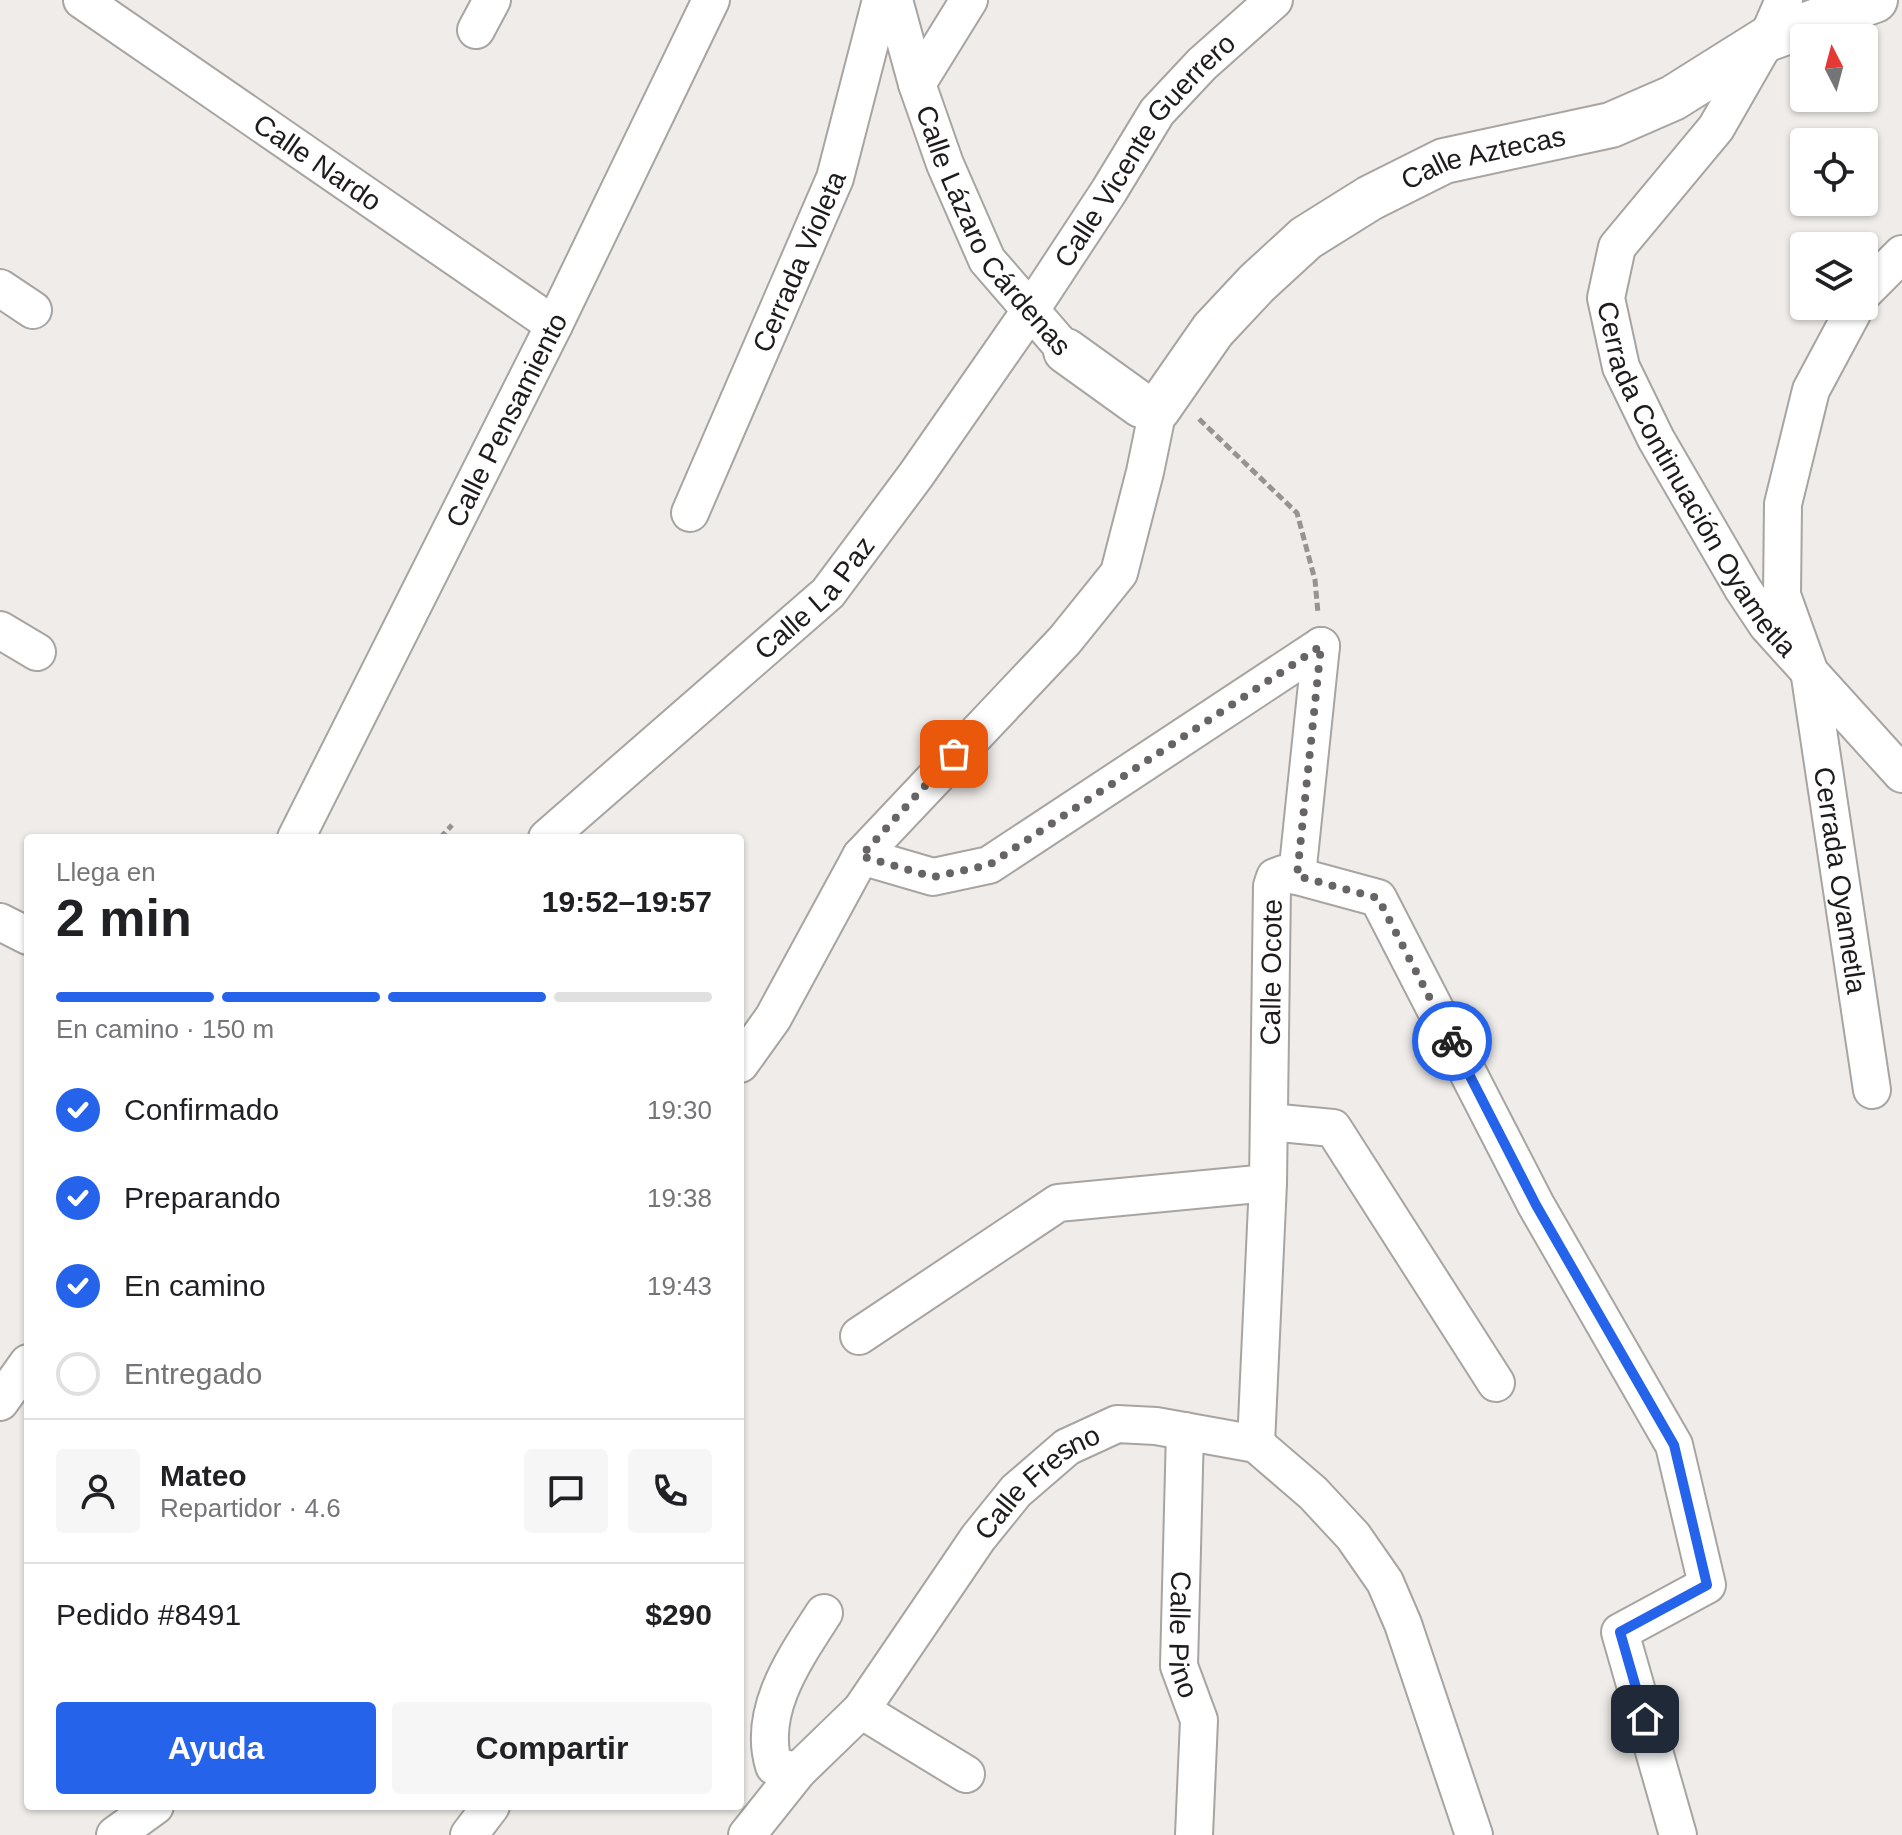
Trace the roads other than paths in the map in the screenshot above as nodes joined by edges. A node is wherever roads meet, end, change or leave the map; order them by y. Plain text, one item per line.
1 (82, 0) edge
2 (711, 0) edge
3 (881, 0) edge
4 (894, 0) edge
5 (969, 0) edge
6 (1274, 0) edge
7 (1875, 0) edge
8 (1776, 20) edge
9 (917, 84) junction
10 (1902, 254) edge
11 (1878, 278) edge
12 (0, 288) edge
13 (33, 310) dead end
14 (1030, 311) junction
15 (1848, 320) edge
16 (554, 325) junction
17 (1066, 351) joint
18 (1149, 407) junction
19 (690, 513) dead end
20 (0, 630) edge
21 (37, 652) dead end
22 (1809, 670) junction
23 (1902, 774) edge
24 (298, 834) edge
25 (552, 834) edge
26 (861, 856) junction
27 (1297, 876) junction
28 (0, 922) edge
29 (24, 934) edge
30 (744, 1058) edge
31 (1872, 1090) dead end
32 (1269, 1122) junction
33 (1268, 1183) junction
34 (859, 1336) dead end
35 (24, 1369) edge
36 (1496, 1383) dead end
37 (0, 1402) edge
38 (1185, 1431) junction
39 (1256, 1444) junction
40 (824, 1613) dead end
41 (861, 1710) junction
42 (798, 1771) junction
43 (966, 1774) dead end
44 (149, 1810) edge
45 (488, 1810) edge
46 (115, 1835) edge
47 (469, 1835) edge
48 (747, 1835) edge
49 (1194, 1835) edge
50 (1474, 1835) edge
51 (1678, 1835) edge

1 - 16 street, Calle Nardo
2 - 16 street, Calle Pensamiento
3 - 19 street, Cerrada Violeta
4 - 9 street, Calle Lázaro Cárdenas
5 - 9 street
6 - 14 street, Calle Vicente Guerrero
7 - 8 street, Calle Aztecas
8 - 18 street, Calle Aztecas
8 - 22 street, Cerrada Continuación Oyametla
9 - 14 street, Calle Lázaro Cárdenas
10 - 11 street
12 - 13 street
14 - 17 street, Calle Lázaro Cárdenas
14 - 25 street, Calle La Paz
15 - 22 street
16 - 24 street, Calle Pensamiento
17 - 18 street, Calle Lázaro Cárdenas
18 - 26 street
20 - 21 street
22 - 23 street, Cerrada Continuación Oyametla
22 - 31 street, Cerrada Oyametla
26 - 27 street, Calle Ocote
26 - 30 street
27 - 32 street, Calle Ocote
27 - 51 street
28 - 29 street
32 - 33 street, Calle Ocote
32 - 36 street
33 - 34 street
33 - 39 street, Calle Ocote
35 - 37 street
38 - 39 street, Calle Fresno
38 - 41 street, Calle Fresno
38 - 49 street, Calle Pino
39 - 50 street
40 - 42 street
41 - 42 street, Calle Fresno
41 - 43 street
42 - 48 street, Calle Fresno
44 - 46 street
45 - 47 street

